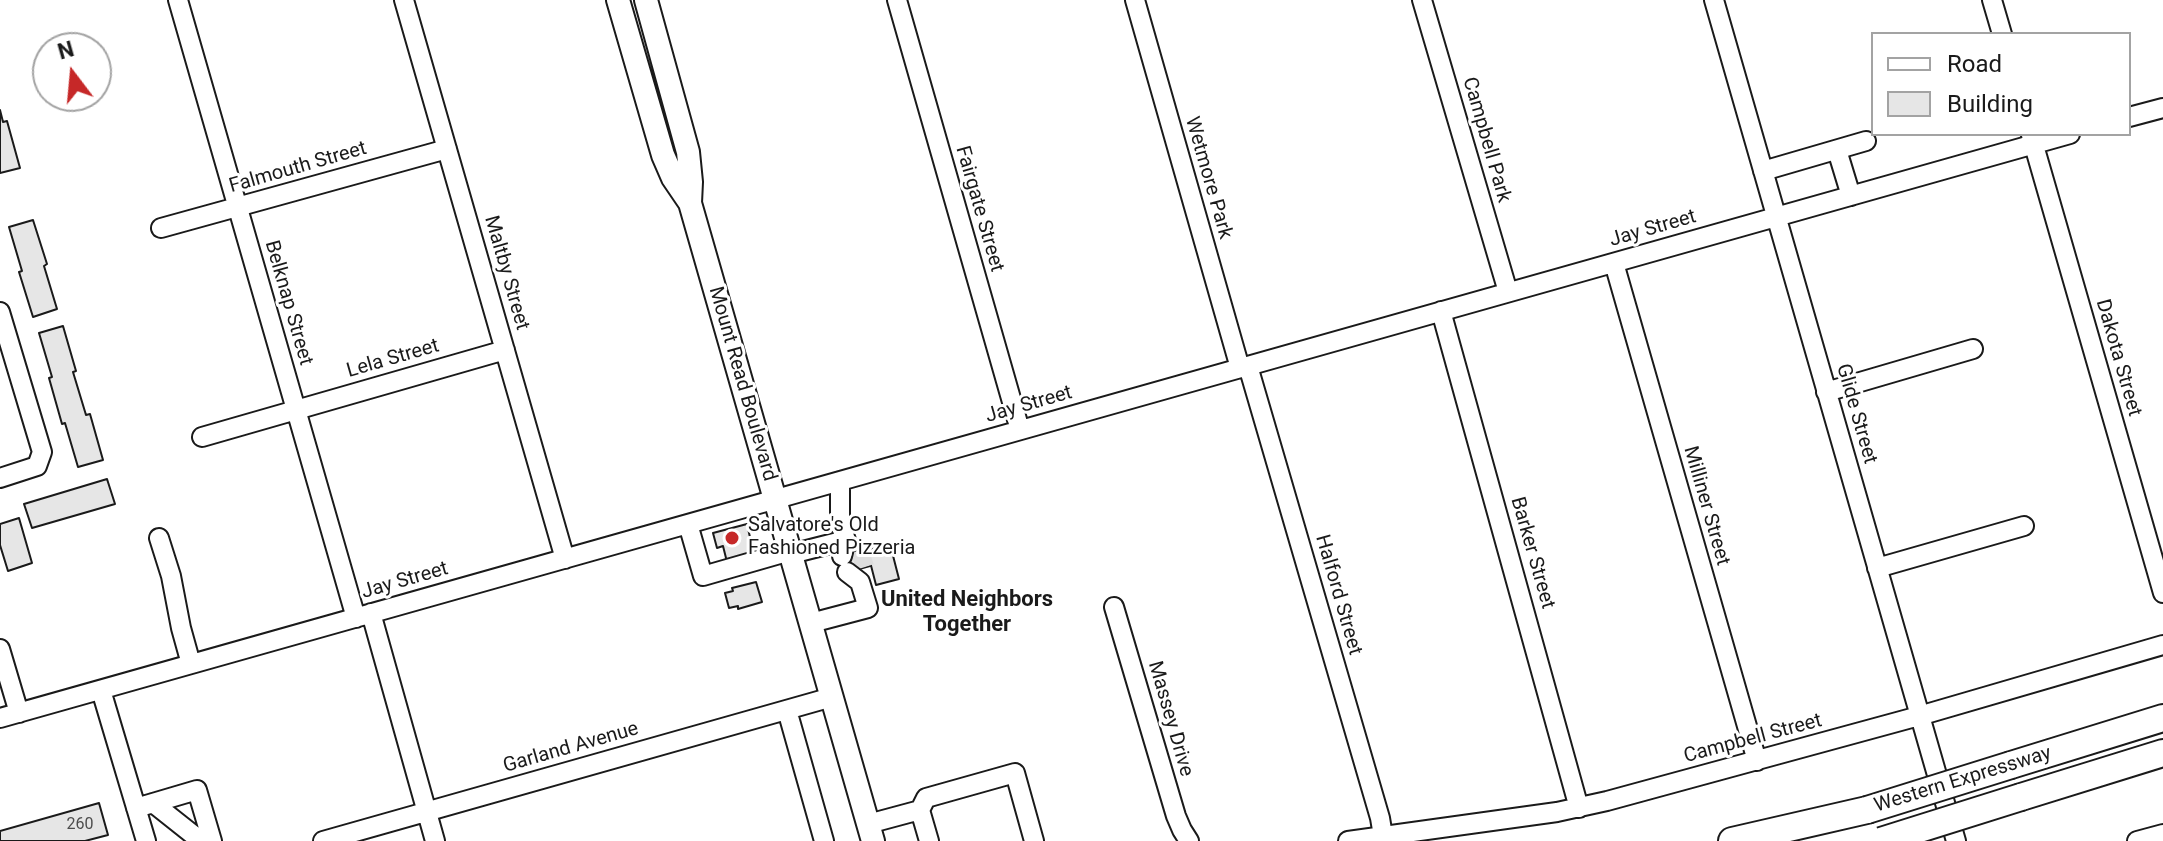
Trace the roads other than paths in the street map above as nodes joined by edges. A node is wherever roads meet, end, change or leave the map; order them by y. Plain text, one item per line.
1 (178, 0) edge
2 (404, 0) edge
3 (618, 0) edge
4 (646, 0) edge
5 (897, 0) edge
6 (1135, 0) edge
7 (1422, 0) edge
8 (1714, 0) edge
9 (1992, 0) edge
10 (2001, 32) edge
11 (2163, 108) edge
12 (2131, 116) edge
13 (2055, 136) edge
14 (2032, 139) edge
15 (1866, 141) dead end
16 (447, 149) junction
17 (1837, 150) junction
18 (1763, 171) junction
19 (1851, 196) junction
20 (690, 203) junction
21 (238, 207) junction
22 (1776, 217) junction
23 (161, 228) dead end
24 (1614, 263) junction
25 (1508, 292) junction
26 (1441, 311) junction
27 (0, 312) edge
28 (1973, 349) dead end
29 (505, 350) junction
30 (1244, 367) junction
31 (1826, 392) junction
32 (296, 410) junction
33 (1020, 430) junction
34 (202, 437) dead end
35 (0, 478) edge
36 (840, 481) junction
37 (775, 499) junction
38 (688, 524) junction
39 (2024, 526) dead end
40 (159, 538) dead end
41 (791, 553) junction
42 (565, 559) junction
43 (853, 561) junction
44 (1877, 568) junction
45 (2163, 593) edge
46 (1114, 607) dead end
47 (363, 616) junction
48 (811, 623) junction
49 (2163, 645) edge
50 (0, 649) edge
51 (191, 664) junction
52 (101, 690) junction
53 (832, 697) junction
54 (787, 710) junction
55 (19, 713) junction
56 (1919, 716) junction
57 (0, 718) edge
58 (2163, 718) edge
59 (2163, 753) edge
60 (1757, 761) junction
61 (144, 805) junction
62 (1579, 808) junction
63 (920, 810) junction
64 (1867, 810) junction
65 (426, 812) junction
66 (871, 833) edge
67 (2163, 834) edge
68 (1383, 836) junction
69 (146, 841) edge
70 (201, 841) edge
71 (212, 841) edge
72 (323, 841) edge
73 (435, 841) edge
74 (824, 841) edge
75 (929, 841) edge
76 (1034, 841) edge
77 (1189, 841) edge
78 (1348, 841) edge
79 (1732, 841) edge
80 (1762, 841) edge
81 (1881, 841) edge
82 (1956, 841) edge
83 (2137, 841) edge

1 - 21 street, Belknap Street
2 - 16 street, Maltby Street
3 - 20 main road, Mount Read Boulevard
4 - 20 main road, Mount Read Boulevard
5 - 33 street, Fairgate Street
6 - 30 street, Wetmore Park
7 - 25 street, Campbell Park
8 - 18 street, Glide Street
9 - 10 street
11 - 12 street
13 - 14 street, Jay Street
14 - 19 street, Jay Street
14 - 45 street, Dakota Street
15 - 17 street
16 - 21 street, Falmouth Street
16 - 29 street, Maltby Street
17 - 18 street
17 - 19 street
18 - 22 street, Glide Street
19 - 22 street, Jay Street
20 - 37 main road, Mount Read Boulevard
21 - 23 street, Falmouth Street
21 - 32 street, Belknap Street
22 - 24 street, Jay Street
22 - 31 street, Glide Street
24 - 25 street, Jay Street
24 - 60 street, Milliner Street
25 - 26 street, Jay Street
26 - 30 street, Jay Street
26 - 62 street, Barker Street
27 - 35 street
28 - 31 street
29 - 32 street, Lela Street
29 - 42 street, Maltby Street
30 - 33 street, Jay Street
30 - 68 street, Halford Street
31 - 44 street, Glide Street
32 - 34 street, Lela Street
32 - 47 street, Belknap Street
33 - 36 street, Jay Street
36 - 37 street, Jay Street
36 - 43 street
37 - 38 street, Jay Street
37 - 41 main road, Mount Read Boulevard
38 - 41 street
38 - 42 street, Jay Street
39 - 44 street
40 - 51 street
41 - 43 street
41 - 48 main road, Mount Read Boulevard
42 - 47 street, Jay Street
43 - 48 street
44 - 56 street, Glide Street
46 - 77 street, Massey Drive
47 - 51 street, Jay Street
47 - 65 street, Belknap Street
48 - 53 main road, Mount Read Boulevard
49 - 56 street, Campbell Street
50 - 55 street
51 - 52 street, Jay Street
52 - 55 street, Jay Street
52 - 61 street
53 - 54 street, Garland Avenue
53 - 66 main road, Mount Read Boulevard
54 - 65 street, Garland Avenue
54 - 74 street
55 - 57 street, Jay Street
56 - 60 street, Campbell Street
56 - 82 street, Glide Street
58 - 64 highway, Western Expressway, bridge
59 - 81 highway, Western Expressway, bridge
60 - 62 street, Campbell Street
61 - 69 street
61 - 70 street
61 - 71 street
62 - 68 street, Campbell Street
63 - 66 street
63 - 75 street
63 - 76 street
64 - 79 highway
64 - 80 highway, Western Expressway
65 - 72 street, Garland Avenue
65 - 73 street, Belknap Street
67 - 83 street
68 - 78 street, Campbell Street

